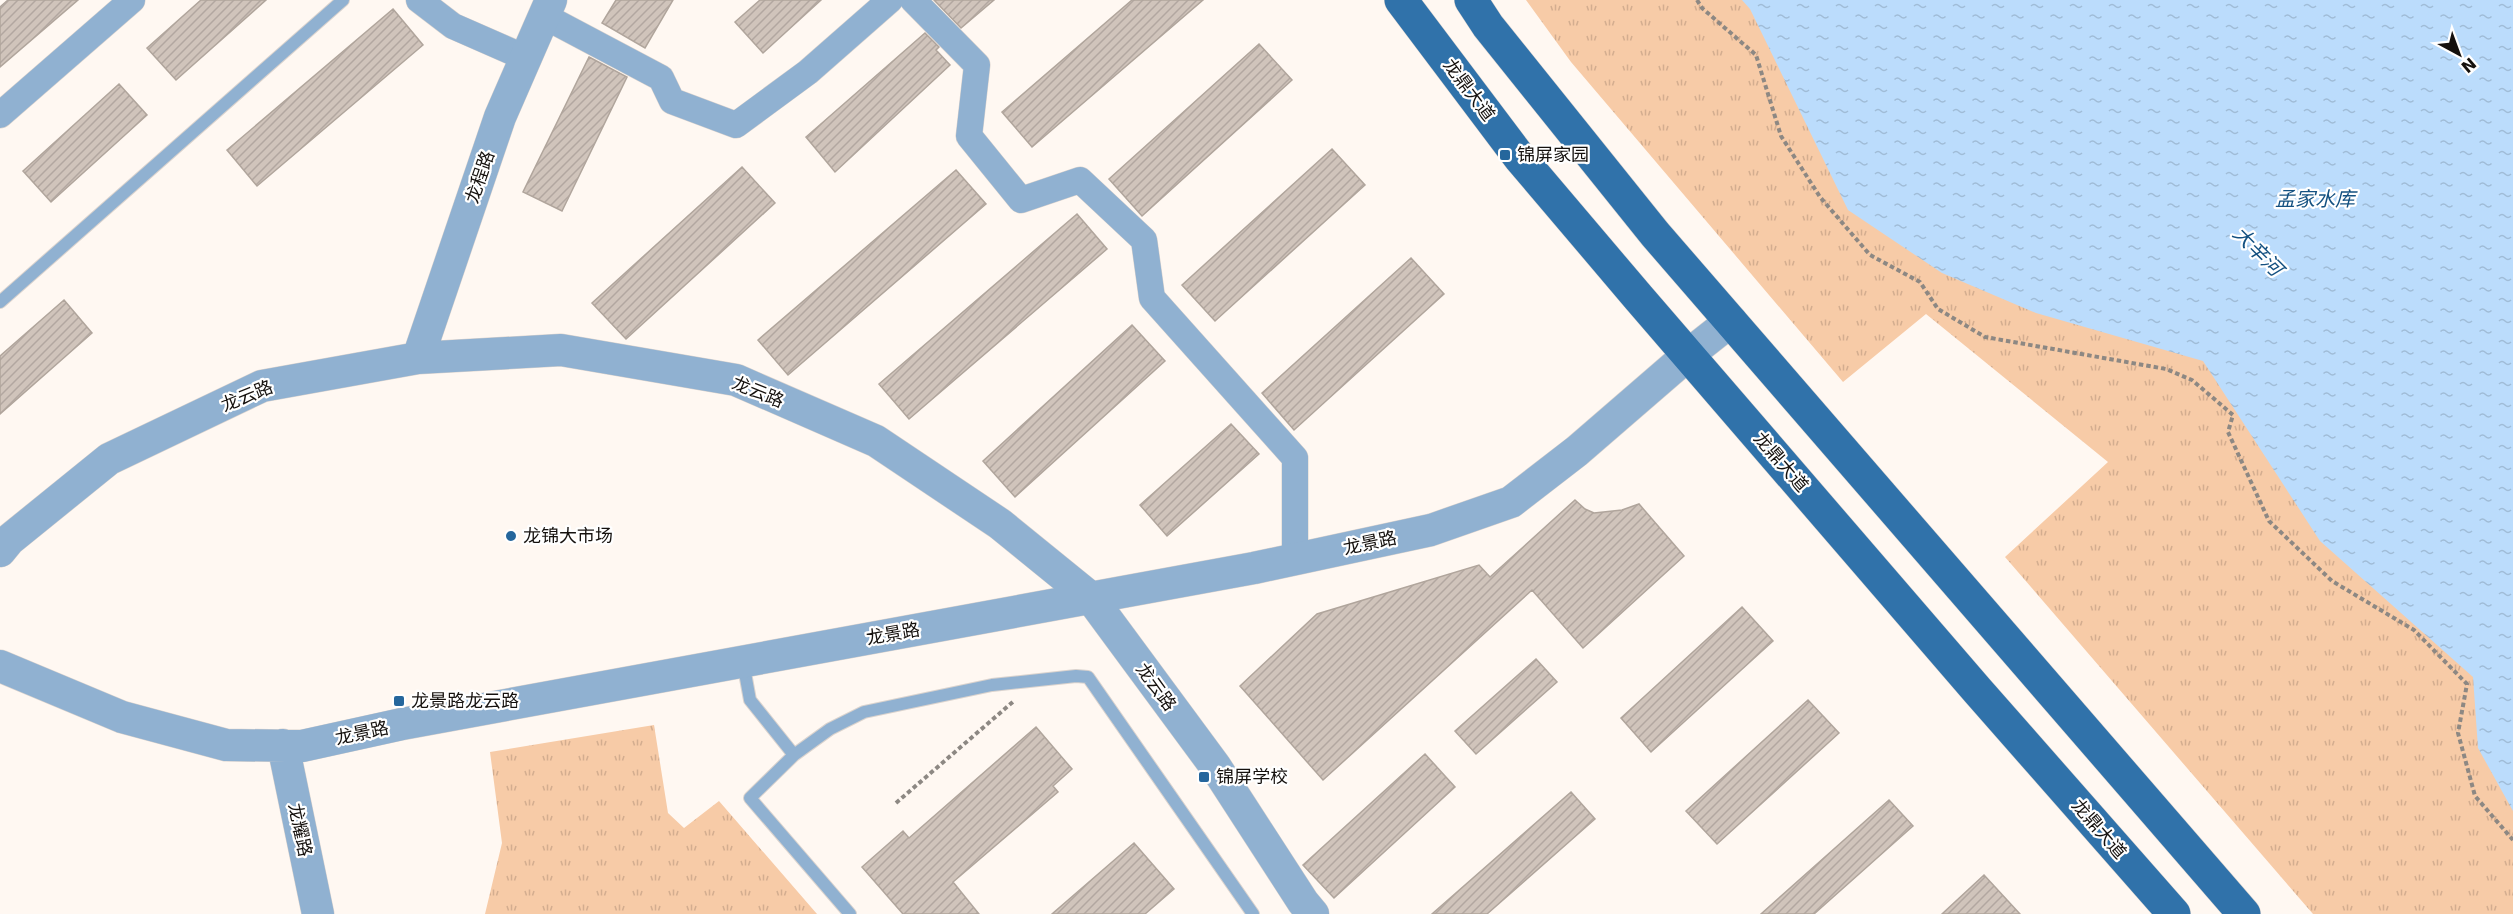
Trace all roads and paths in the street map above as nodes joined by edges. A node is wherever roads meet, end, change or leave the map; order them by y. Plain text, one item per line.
1 (132, 0) edge
2 (343, 0) edge
3 (419, 0) edge
4 (890, 0) edge
5 (913, 0) edge
6 (1401, 0) edge
7 (1471, 0) edge
8 (1697, 0) edge
9 (548, 8) edge
10 (526, 58) junction
11 (0, 115) edge
12 (0, 302) edge
13 (1731, 321) junction
14 (1688, 354) junction
15 (418, 358) junction
16 (0, 551) edge
17 (1295, 559) junction
18 (1090, 598) junction
19 (742, 661) junction
20 (0, 666) edge
21 (1038, 680) junction
22 (283, 745) junction
23 (794, 755) junction
24 (896, 803) dead end
25 (2513, 840) edge
26 (318, 914) edge
27 (850, 914) edge
28 (1253, 914) edge
29 (1313, 914) edge
30 (2174, 914) edge
31 (2244, 914) edge

1 - 11 street
2 - 12 lane
3 - 10 street
4 - 9 street
5 - 17 street
6 - 14 main road, 龙鼎大道
7 - 13 main road
8 - 25 path
9 - 10 street, 龙程路
10 - 15 street, 龙程路
13 - 14 street, 龙景路
13 - 31 main road
14 - 17 street, 龙景路
14 - 30 main road, 龙鼎大道
15 - 16 street, 龙云路
15 - 18 street, 龙云路
17 - 18 street, 龙景路
18 - 19 street, 龙景路
18 - 29 street, 龙云路
19 - 22 street, 龙景路
19 - 23 lane
20 - 22 street, 龙景路
21 - 23 lane
21 - 24 path
21 - 28 lane
22 - 26 street, 龙耀路
23 - 27 lane

